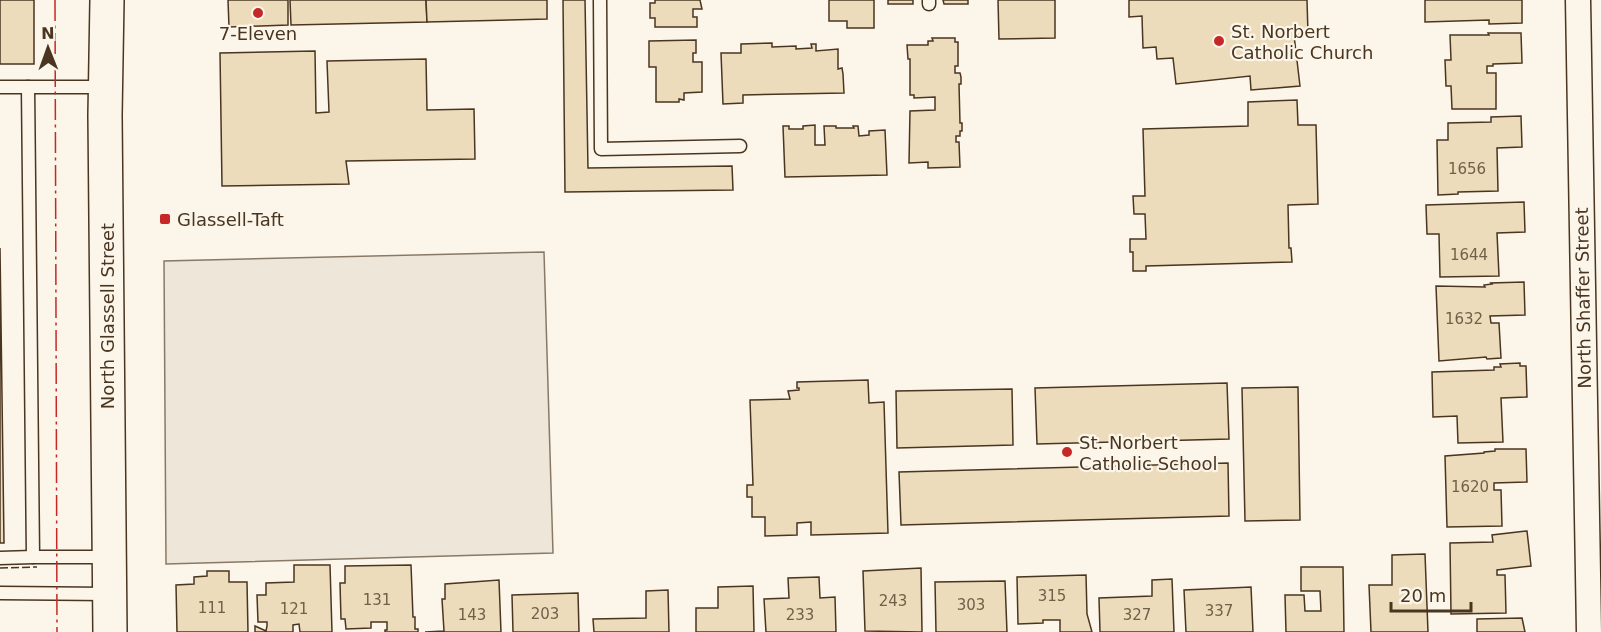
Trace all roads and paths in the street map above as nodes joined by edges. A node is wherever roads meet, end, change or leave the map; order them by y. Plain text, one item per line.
1 (107, 0) edge
2 (600, 0) edge
3 (1578, 0) edge
4 (0, 87) edge
5 (28, 87) junction
6 (105, 87) junction
7 (740, 146) dead end
8 (109, 556) junction
9 (33, 557) junction
10 (0, 558) edge
11 (0, 593) edge
12 (110, 594) junction
13 (110, 632) edge
14 (1590, 632) edge

1 - 6 main road, North Glassell Street
2 - 7 lane
3 - 14 street, North Shaffer Street
4 - 5 lane
5 - 6 lane
5 - 9 lane
6 - 8 main road, North Glassell Street
8 - 9 lane
8 - 12 main road, North Glassell Street
9 - 10 lane
11 - 12 lane
12 - 13 main road, North Glassell Street

